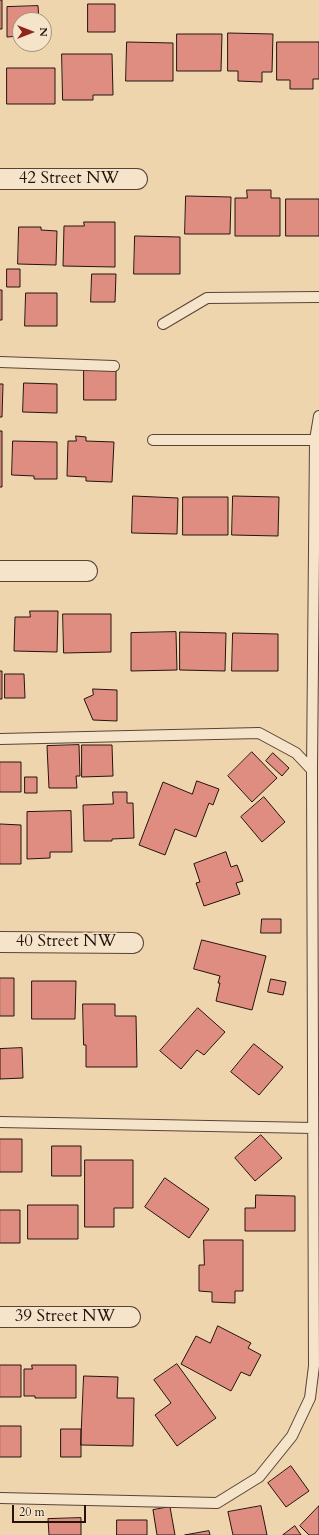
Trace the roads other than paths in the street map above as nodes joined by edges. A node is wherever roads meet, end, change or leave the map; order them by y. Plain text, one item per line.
1 (0, 179) edge
2 (137, 179) dead end
3 (319, 297) edge
4 (163, 324) dead end
5 (0, 362) edge
6 (114, 366) dead end
7 (319, 416) edge
8 (153, 440) dead end
9 (315, 440) junction
10 (316, 552) edge
11 (0, 570) edge
12 (87, 571) dead end
13 (0, 739) edge
14 (312, 770) junction
15 (0, 942) edge
16 (133, 943) dead end
17 (0, 1122) edge
18 (313, 1128) junction
19 (0, 1317) edge
20 (130, 1317) dead end
21 (0, 1498) edge

1 - 2 street, 42 Street NW
3 - 4 lane
5 - 6 lane
7 - 9 lane
8 - 9 lane
9 - 10 lane
10 - 14 lane
11 - 12 street
13 - 14 lane
14 - 18 lane
15 - 16 street, 40 Street NW
17 - 18 lane
18 - 21 lane
19 - 20 street, 39 Street NW

